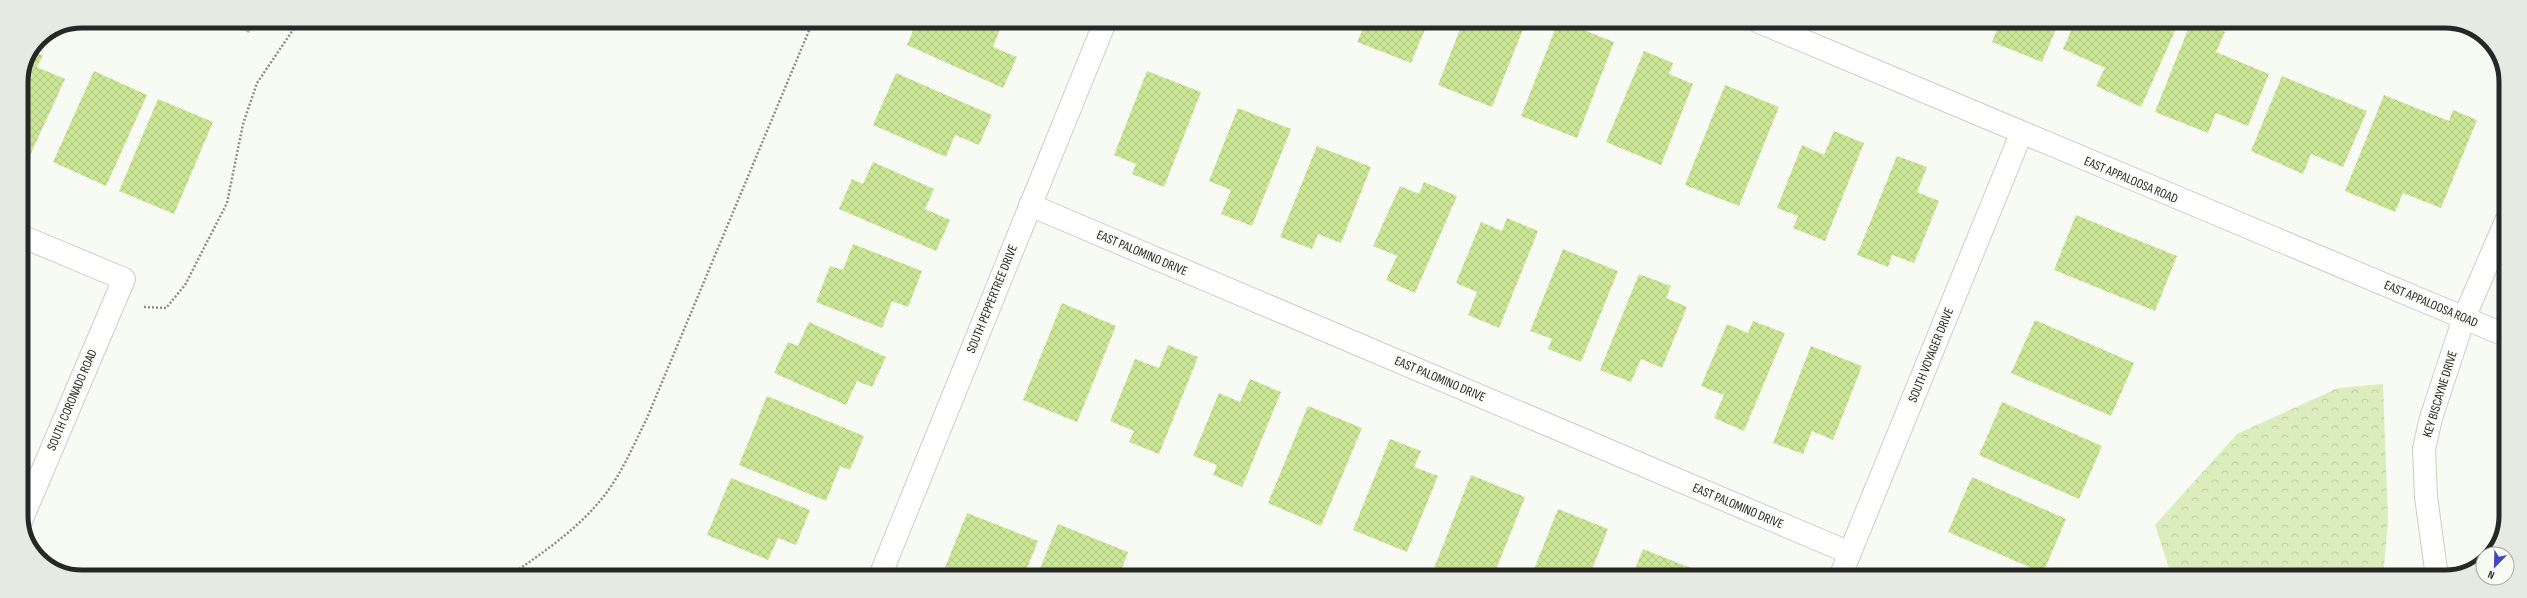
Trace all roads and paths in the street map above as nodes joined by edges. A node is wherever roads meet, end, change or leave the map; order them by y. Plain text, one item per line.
1 (294, 28) edge
2 (810, 28) edge
3 (1103, 28) edge
4 (1773, 28) edge
5 (2021, 134) junction
6 (1030, 205) junction
7 (2499, 236) edge
8 (28, 239) edge
9 (112, 305) junction
10 (2464, 318) junction
11 (2499, 333) edge
12 (28, 507) edge
13 (1850, 553) junction
14 (518, 570) edge
15 (882, 570) edge
16 (1843, 570) edge
17 (2436, 570) edge

1 - 9 path
2 - 14 path
3 - 6 street, SOUTH PEPPERTREE DRIVE
4 - 5 street, EAST APPALOOSA ROAD
5 - 10 street, EAST APPALOOSA ROAD
5 - 13 street, SOUTH VOYAGER DRIVE
6 - 13 street, EAST PALOMINO DRIVE
6 - 15 street, SOUTH PEPPERTREE DRIVE
7 - 10 street, KEY BISCAYNE DRIVE
8 - 9 street, SOUTH CORONADO ROAD
9 - 12 street, SOUTH CORONADO ROAD
10 - 11 street, EAST APPALOOSA ROAD
10 - 17 street, KEY BISCAYNE DRIVE
13 - 16 street, SOUTH VOYAGER DRIVE

